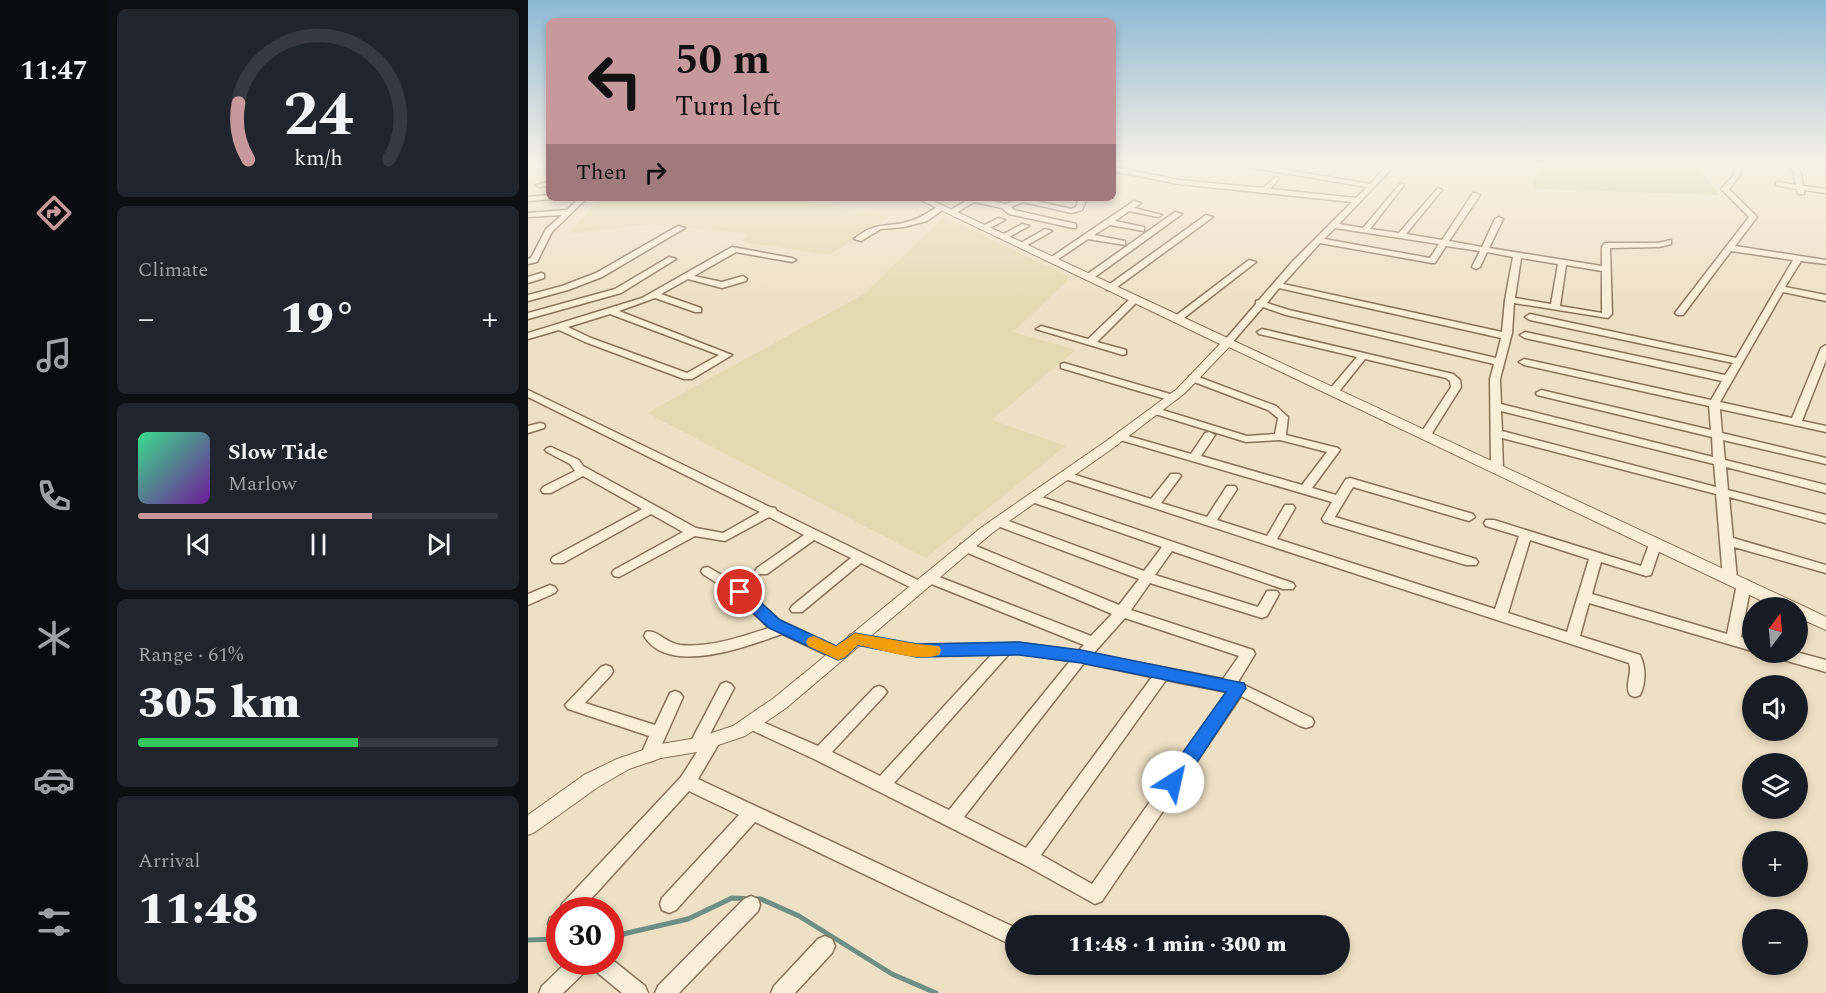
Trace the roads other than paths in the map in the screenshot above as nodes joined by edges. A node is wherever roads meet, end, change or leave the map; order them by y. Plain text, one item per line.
1 (943, 211) edge
2 (949, 211) edge
3 (1011, 211) edge
4 (1124, 211) edge
5 (1140, 211) edge
6 (1347, 211) edge
7 (1380, 211) edge
8 (1421, 211) edge
9 (1464, 211) edge
10 (1747, 211) edge
11 (568, 212) joint
12 (1178, 214) dead end
13 (528, 215) edge
14 (1158, 215) dead end
15 (1209, 217) dead end
16 (1499, 219) dead end
17 (1001, 220) dead end
18 (1108, 222) junction
19 (1333, 225) junction
20 (1025, 226) dead end
21 (1073, 226) dead end
22 (681, 228) dead end
23 (983, 228) junction
24 (1141, 229) dead end
25 (1365, 230) junction
26 (1048, 231) dead end
27 (1088, 236) junction
28 (1401, 236) junction
29 (1002, 237) junction
30 (858, 239) dead end
31 (1318, 240) junction
32 (1442, 242) junction
33 (1668, 242) dead end
34 (1122, 243) dead end
35 (1020, 245) junction
36 (1730, 248) junction
37 (1484, 249) junction
38 (1518, 254) junction
39 (1798, 258) junction
40 (672, 259) dead end
41 (792, 260) dead end
42 (1051, 260) junction
43 (528, 262) edge
44 (1252, 262) dead end
45 (1562, 262) junction
46 (1826, 262) edge
47 (1476, 267) dead end
48 (1606, 269) junction
49 (541, 276) dead end
50 (689, 277) junction
51 (1089, 277) junction
52 (528, 279) edge
53 (743, 279) dead end
54 (1276, 285) junction
55 (1110, 288) junction
56 (1779, 289) junction
57 (655, 295) junction
58 (528, 298) edge
59 (1826, 298) edge
60 (1135, 299) junction
61 (1509, 300) junction
62 (1259, 303) junction
63 (1554, 308) junction
64 (698, 310) dead end
65 (611, 311) junction
66 (1680, 313) dead end
67 (528, 316) edge
68 (1530, 317) dead end
69 (1178, 320) junction
70 (560, 327) junction
71 (1041, 329) dead end
72 (1262, 333) dead end
73 (1526, 335) dead end
74 (528, 336) edge
75 (1506, 336) junction
76 (1090, 343) junction
77 (1227, 343) junction
78 (1826, 348) edge
79 (1123, 352) dead end
80 (1363, 356) junction
81 (1738, 361) junction
82 (1500, 362) junction
83 (1524, 362) dead end
84 (1064, 366) dead end
85 (1193, 378) junction
86 (1728, 379) junction
87 (1333, 392) junction
88 (528, 393) edge
89 (1541, 393) dead end
90 (1173, 398) junction
91 (1714, 404) junction
92 (1496, 406) junction
93 (1156, 411) junction
94 (1796, 423) junction
95 (540, 426) dead end
96 (1826, 429) edge
97 (528, 430) edge
98 (1496, 433) junction
99 (1209, 435) dead end
100 (1718, 435) junction
101 (1425, 436) junction
102 (1121, 437) junction
103 (1280, 437) junction
104 (551, 450) dead end
105 (1194, 458) junction
106 (1826, 461) edge
107 (1720, 462) junction
108 (1497, 469) junction
109 (583, 471) junction
110 (1066, 476) junction
111 (1175, 476) dead end
112 (1231, 489) dead end
113 (1826, 489) edge
114 (547, 490) dead end
115 (1305, 490) junction
116 (1722, 492) junction
117 (1033, 498) junction
118 (1340, 500) junction
119 (1154, 504) junction
120 (1289, 508) dead end
121 (651, 509) junction
122 (771, 512) junction
123 (1469, 517) dead end
124 (1826, 519) edge
125 (999, 522) junction
126 (1210, 522) junction
127 (1490, 523) dead end
128 (693, 531) junction
129 (815, 532) junction
130 (1526, 534) junction
131 (1270, 541) junction
132 (1727, 541) junction
133 (1656, 543) junction
134 (1169, 546) junction
135 (966, 547) junction
136 (861, 556) junction
137 (1596, 556) junction
138 (558, 560) dead end
139 (1471, 562) dead end
140 (1826, 569) edge
141 (708, 571) dead end
142 (762, 571) dead end
143 (619, 573) dead end
144 (1147, 577) junction
145 (1730, 578) junction
146 (924, 582) junction
147 (1744, 584) junction
148 (1288, 586) dead end
149 (550, 590) dead end
150 (1272, 594) dead end
151 (1584, 597) junction
152 (1770, 597) edge
153 (528, 600) edge
154 (797, 609) dead end
155 (1122, 612) junction
156 (1500, 615) junction
157 (1808, 615) edge
158 (1826, 624) edge
159 (784, 628) junction
160 (651, 636) dead end
161 (855, 639) junction
162 (1572, 639) junction
163 (1733, 641) junction
164 (1094, 643) junction
165 (1742, 643) edge
166 (1005, 649) junction
167 (838, 654) junction
168 (1081, 657) junction
169 (1808, 661) edge
170 (1826, 666) edge
171 (606, 670) dead end
172 (1163, 673) junction
173 (1232, 687) junction
174 (726, 688) dead end
175 (1635, 691) dead end
176 (879, 692) dead end
177 (675, 697) dead end
178 (1306, 722) dead end
179 (751, 723) junction
180 (659, 733) junction
181 (705, 742) junction
182 (820, 754) junction
183 (649, 755) junction
184 (687, 782) junction
185 (881, 786) junction
186 (752, 813) junction
187 (530, 819) edge
188 (951, 820) junction
189 (1029, 858) junction
190 (582, 897) edge
191 (669, 904) dead end
192 (751, 905) dead end
193 (1005, 933) edge
194 (825, 946) dead end
195 (568, 975) edge
196 (616, 975) edge
197 (549, 993) edge
198 (638, 993) edge
199 (665, 993) edge
200 (781, 993) edge

1 - 30 street
2 - 23 street
3 - 21 street
4 - 18 street
5 - 14 street
6 - 19 street
7 - 25 street
8 - 28 street
9 - 32 street
10 - 36 street
11 - 13 street
11 - 43 street
12 - 51 street
15 - 55 street
16 - 37 street
17 - 23 street
18 - 24 street
18 - 27 street
19 - 25 street
19 - 31 street
20 - 29 street
22 - 58 street
23 - 29 street
25 - 28 street
26 - 35 street
27 - 34 street
27 - 42 street
28 - 32 street
29 - 35 street
31 - 32 street
31 - 54 street
32 - 37 street
33 - 48 street
35 - 42 street
36 - 39 street
36 - 66 street
37 - 38 street
37 - 47 street
38 - 45 street
38 - 61 street
39 - 46 street
39 - 56 street
40 - 67 street
41 - 50 street
42 - 51 street
44 - 69 street
45 - 48 street
45 - 63 street
48 - 63 street
49 - 52 street
50 - 53 street
50 - 57 street
51 - 55 street
54 - 62 street
54 - 75 street
55 - 60 street
56 - 59 street
56 - 81 street
57 - 64 street
57 - 65 street
60 - 69 street
60 - 76 street
61 - 63 street
61 - 75 street
62 - 77 street
62 - 82 street
65 - 70 street
65 - 70 street
68 - 81 street
69 - 77 street
70 - 74 street
71 - 76 street
72 - 80 street
73 - 86 street
75 - 82 street
76 - 79 street
77 - 85 street
77 - 87 street
78 - 94 street
80 - 87 street
80 - 101 street
81 - 86 street
82 - 92 street
83 - 91 street
84 - 90 street
85 - 90 street
85 - 103 street
86 - 91 street
87 - 101 street
88 - 122 street
89 - 100 street
90 - 93 street
91 - 94 street
91 - 100 street
92 - 98 street
92 - 107 street
93 - 102 street
93 - 103 street
94 - 96 street
95 - 97 street
98 - 108 street
98 - 116 street
99 - 105 street
100 - 106 street
100 - 107 street
101 - 108 street
102 - 105 street
102 - 110 street
103 - 115 street
104 - 109 street
105 - 115 street
107 - 113 street
107 - 116 street
108 - 133 street
109 - 114 street
109 - 121 street
110 - 117 street
110 - 119 street
111 - 119 street
112 - 126 street
115 - 118 street
116 - 124 street
116 - 132 street
117 - 125 street
117 - 134 street
118 - 123 street
118 - 139 street
119 - 126 street
120 - 131 street
121 - 128 street
121 - 138 street
122 - 128 street
122 - 129 street
125 - 135 street
125 - 144 street
126 - 131 street
127 - 130 street
128 - 143 street
129 - 136 street
129 - 142 street
130 - 137 street
130 - 156 street
131 - 156 street
132 - 140 street
132 - 145 street
133 - 137 street
133 - 145 street
134 - 144 street
134 - 148 street
135 - 146 street
135 - 155 street
136 - 146 street
136 - 154 street
137 - 151 street
141 - 159 street
144 - 150 street
144 - 155 street
145 - 147 street
146 - 161 street
146 - 164 street
147 - 152 street
147 - 163 street
149 - 153 street
151 - 162 street
151 - 163 street
155 - 164 street
155 - 173 street
156 - 162 street
157 - 158 street
159 - 160 street
159 - 167 street
161 - 166 street
161 - 167 street
162 - 175 street
163 - 165 street
164 - 168 street
166 - 168 street
166 - 185 street
167 - 179 street
168 - 172 street
168 - 188 street
169 - 170 street
171 - 180 street
172 - 173 street
172 - 189 street
173 - 178 street
173 - 189 street
174 - 181 street
176 - 182 street
177 - 180 street
179 - 181 street
179 - 182 street
180 - 183 street
181 - 183 street
181 - 184 street
182 - 185 street
183 - 187 street
184 - 186 street
184 - 190 street
185 - 188 street
186 - 191 street
186 - 193 street
188 - 189 street
192 - 199 street
194 - 200 street
195 - 197 street
196 - 198 street

